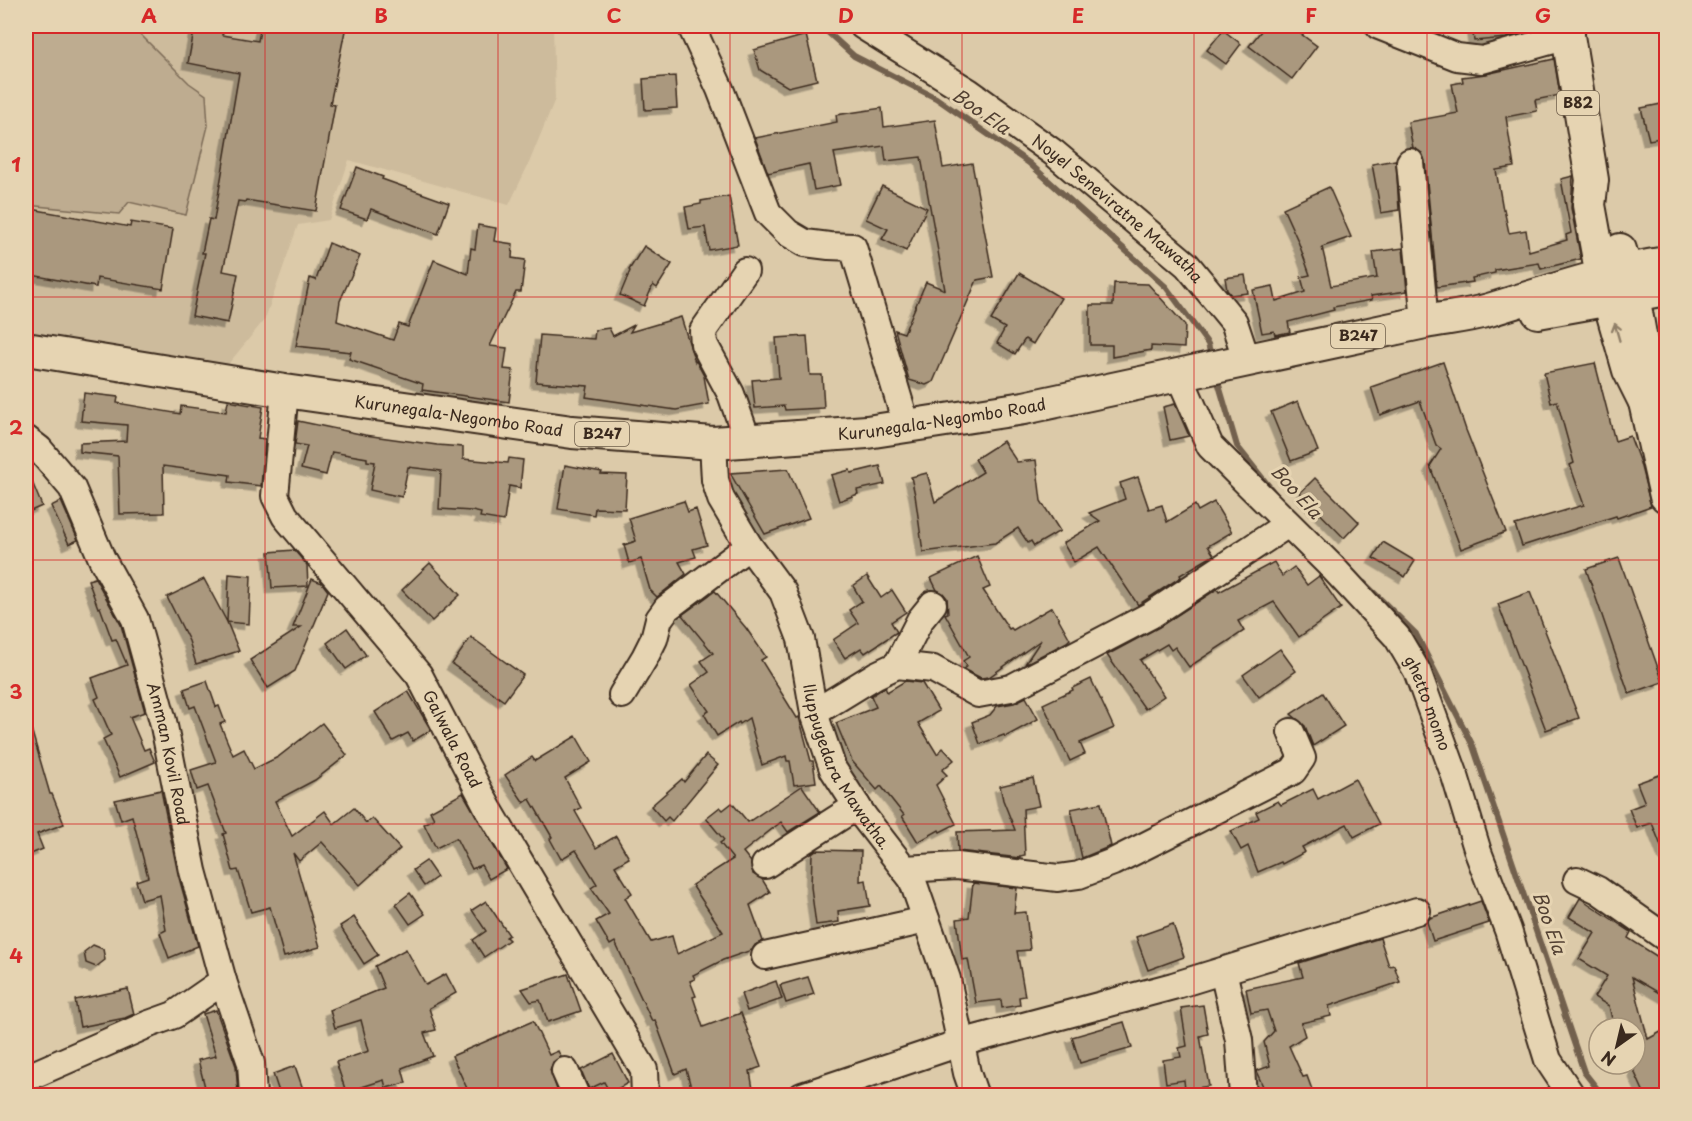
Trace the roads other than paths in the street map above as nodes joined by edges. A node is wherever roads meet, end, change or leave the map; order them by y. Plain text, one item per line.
1 (691, 26) edge
2 (863, 26) edge
3 (1379, 26) edge
4 (1568, 31) edge
5 (1410, 162) dead end
6 (1666, 263) edge
7 (745, 271) dead end
8 (1617, 285) junction
9 (1666, 289) edge
10 (1425, 322) junction
11 (26, 349) edge
12 (1239, 363) junction
13 (1179, 375) junction
14 (285, 391) junction
15 (907, 427) junction
16 (26, 439) edge
17 (748, 442) junction
18 (713, 443) junction
19 (1666, 496) edge
20 (1288, 524) junction
21 (749, 546) junction
22 (933, 604) dead end
23 (897, 665) junction
24 (622, 695) dead end
25 (814, 713) junction
26 (1291, 732) dead end
27 (857, 806) junction
28 (765, 865) dead end
29 (904, 869) junction
30 (1577, 880) dead end
31 (1417, 911) dead end
32 (926, 920) junction
33 (1666, 938) edge
34 (765, 956) dead end
35 (1223, 971) junction
36 (223, 981) junction
37 (960, 1043) junction
38 (565, 1071) dead end
39 (26, 1078) edge
40 (253, 1095) edge
41 (576, 1095) edge
42 (645, 1095) edge
43 (802, 1095) edge
44 (975, 1095) edge
45 (1243, 1095) edge
46 (1572, 1095) edge

1 - 15 street
2 - 12 street, Noyel Seneviratne Mawatha
3 - 4 street
4 - 8 main road, B82
5 - 10 street
6 - 8 main road, B247
7 - 17 street
8 - 9 main road, B247
8 - 10 main road, B247
8 - 19 main road, B82
10 - 12 main road, B247
11 - 14 main road, Kurunegala-Negombo Road / B247
12 - 13 main road, B247
13 - 15 main road, Kurunegala-Negombo Road / B247
13 - 20 street, ghetto momo
14 - 18 main road, Kurunegala-Negombo Road / B247
14 - 42 street, Galwala Road
15 - 17 main road, Kurunegala-Negombo Road / B247
16 - 36 street, Amman Kovil Road
17 - 18 main road, Kurunegala-Negombo Road / B247
18 - 21 street, Iluppugedara Mawatha.
20 - 23 street
20 - 46 street, ghetto momo
21 - 24 street
21 - 25 street, Iluppugedara Mawatha.
22 - 23 street
23 - 25 street
25 - 27 street, Iluppugedara Mawatha.
26 - 29 street
27 - 28 street
27 - 29 street, Iluppugedara Mawatha.
29 - 32 street, Iluppugedara Mawatha.
30 - 33 street
31 - 35 street
32 - 34 street
32 - 37 street, Iluppugedara Mawatha.
35 - 37 street
35 - 45 street
36 - 39 street
36 - 40 street, Amman Kovil Road
37 - 43 street
37 - 44 street, Iluppugedara Mawatha.
38 - 41 street

